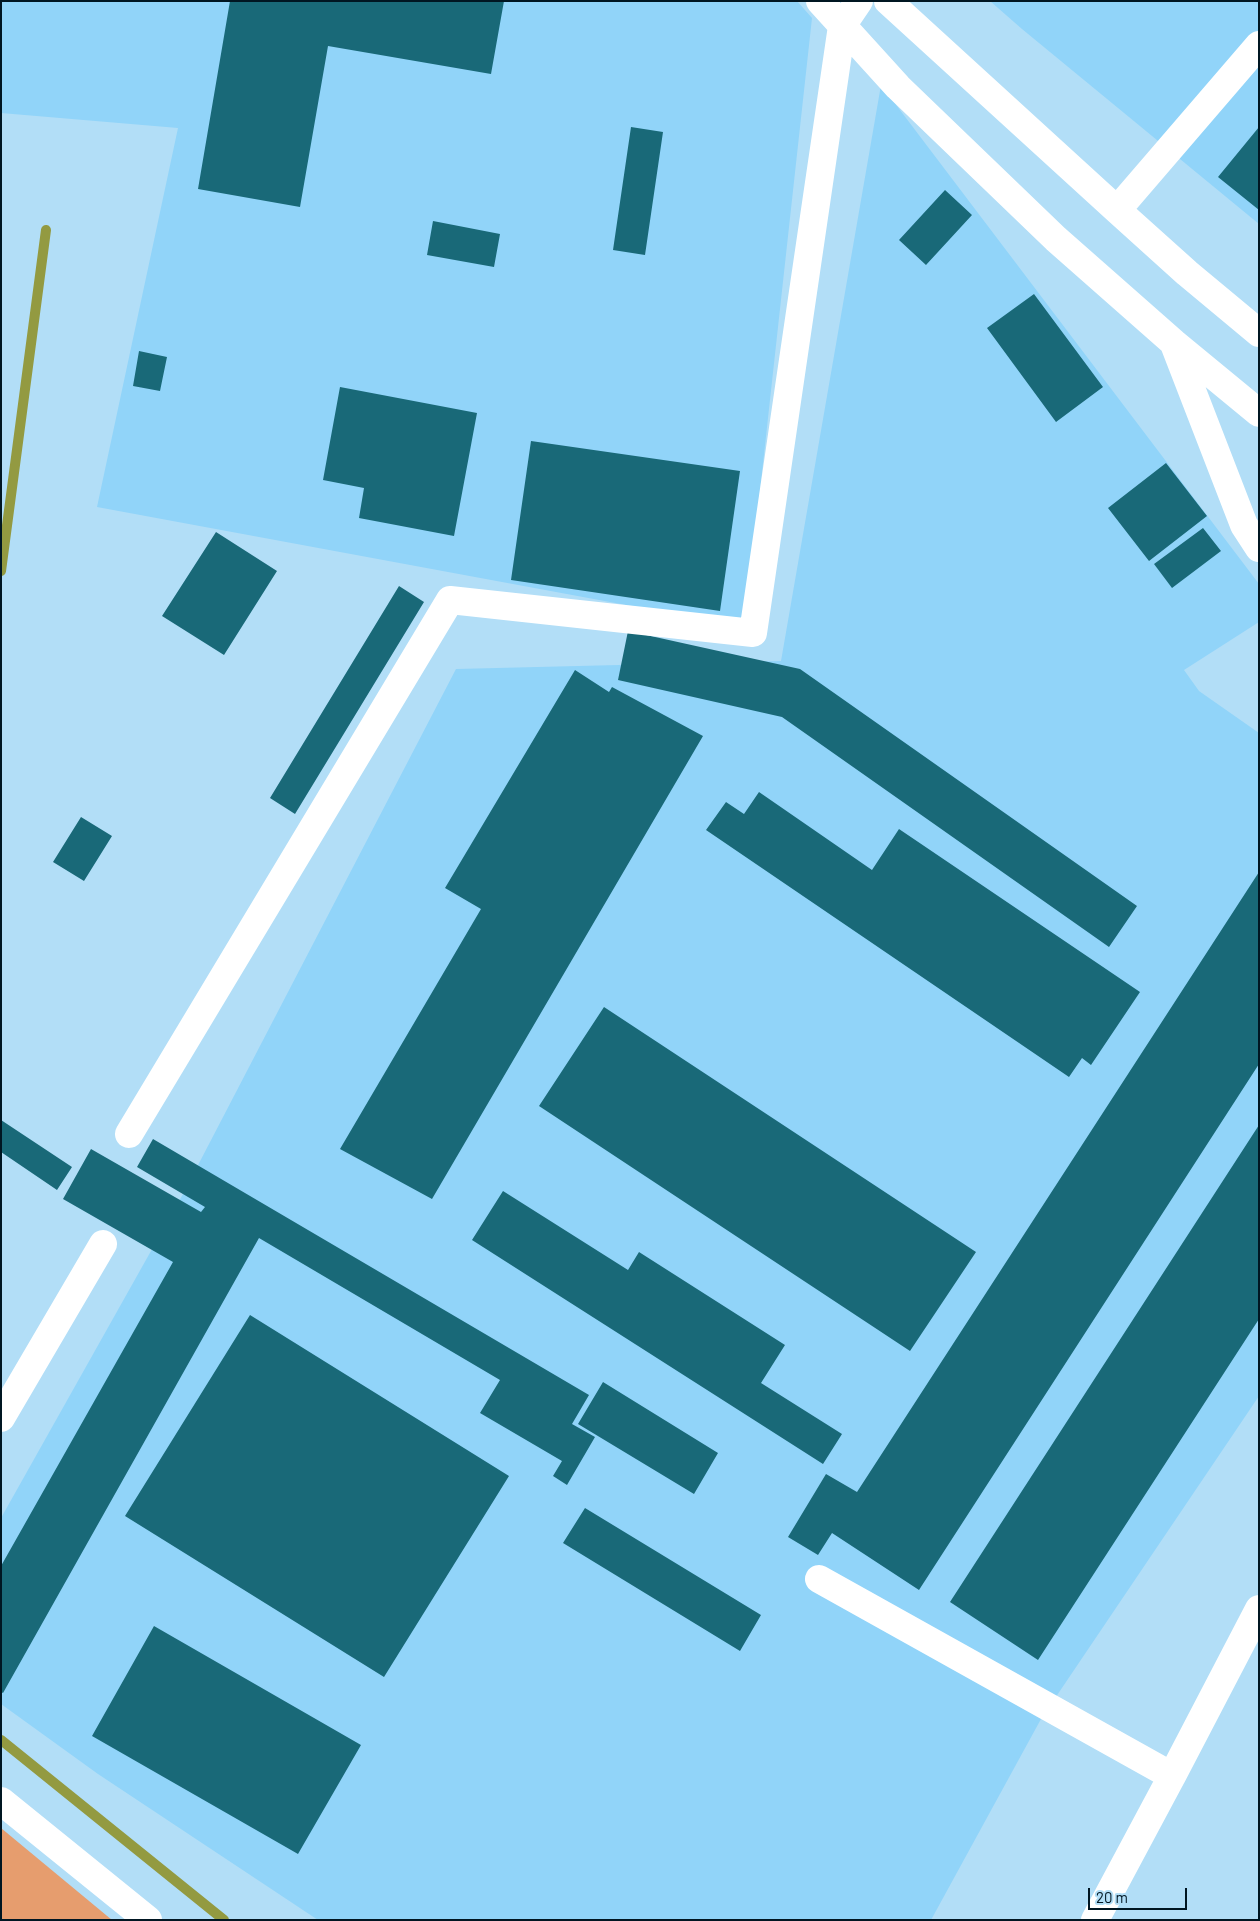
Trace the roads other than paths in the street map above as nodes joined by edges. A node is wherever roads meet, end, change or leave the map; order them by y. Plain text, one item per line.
1 (820, 1) edge
2 (859, 1) edge
3 (888, 1) edge
4 (842, 26) junction
5 (1259, 45) edge
6 (1117, 210) junction
7 (1259, 333) edge
8 (1174, 343) junction
9 (1259, 413) edge
10 (1259, 548) edge
11 (129, 1134) dead end
12 (103, 1244) dead end
13 (1, 1418) edge
14 (819, 1579) dead end
15 (1259, 1609) edge
16 (1172, 1776) junction
17 (1, 1801) edge
18 (148, 1920) edge
19 (1095, 1920) edge

1 - 4 street
2 - 4 street
3 - 6 street
4 - 8 street
4 - 11 street
5 - 6 street
6 - 7 street
8 - 9 street
8 - 10 street
12 - 13 street
14 - 16 street
15 - 16 street
16 - 19 street
17 - 18 street

